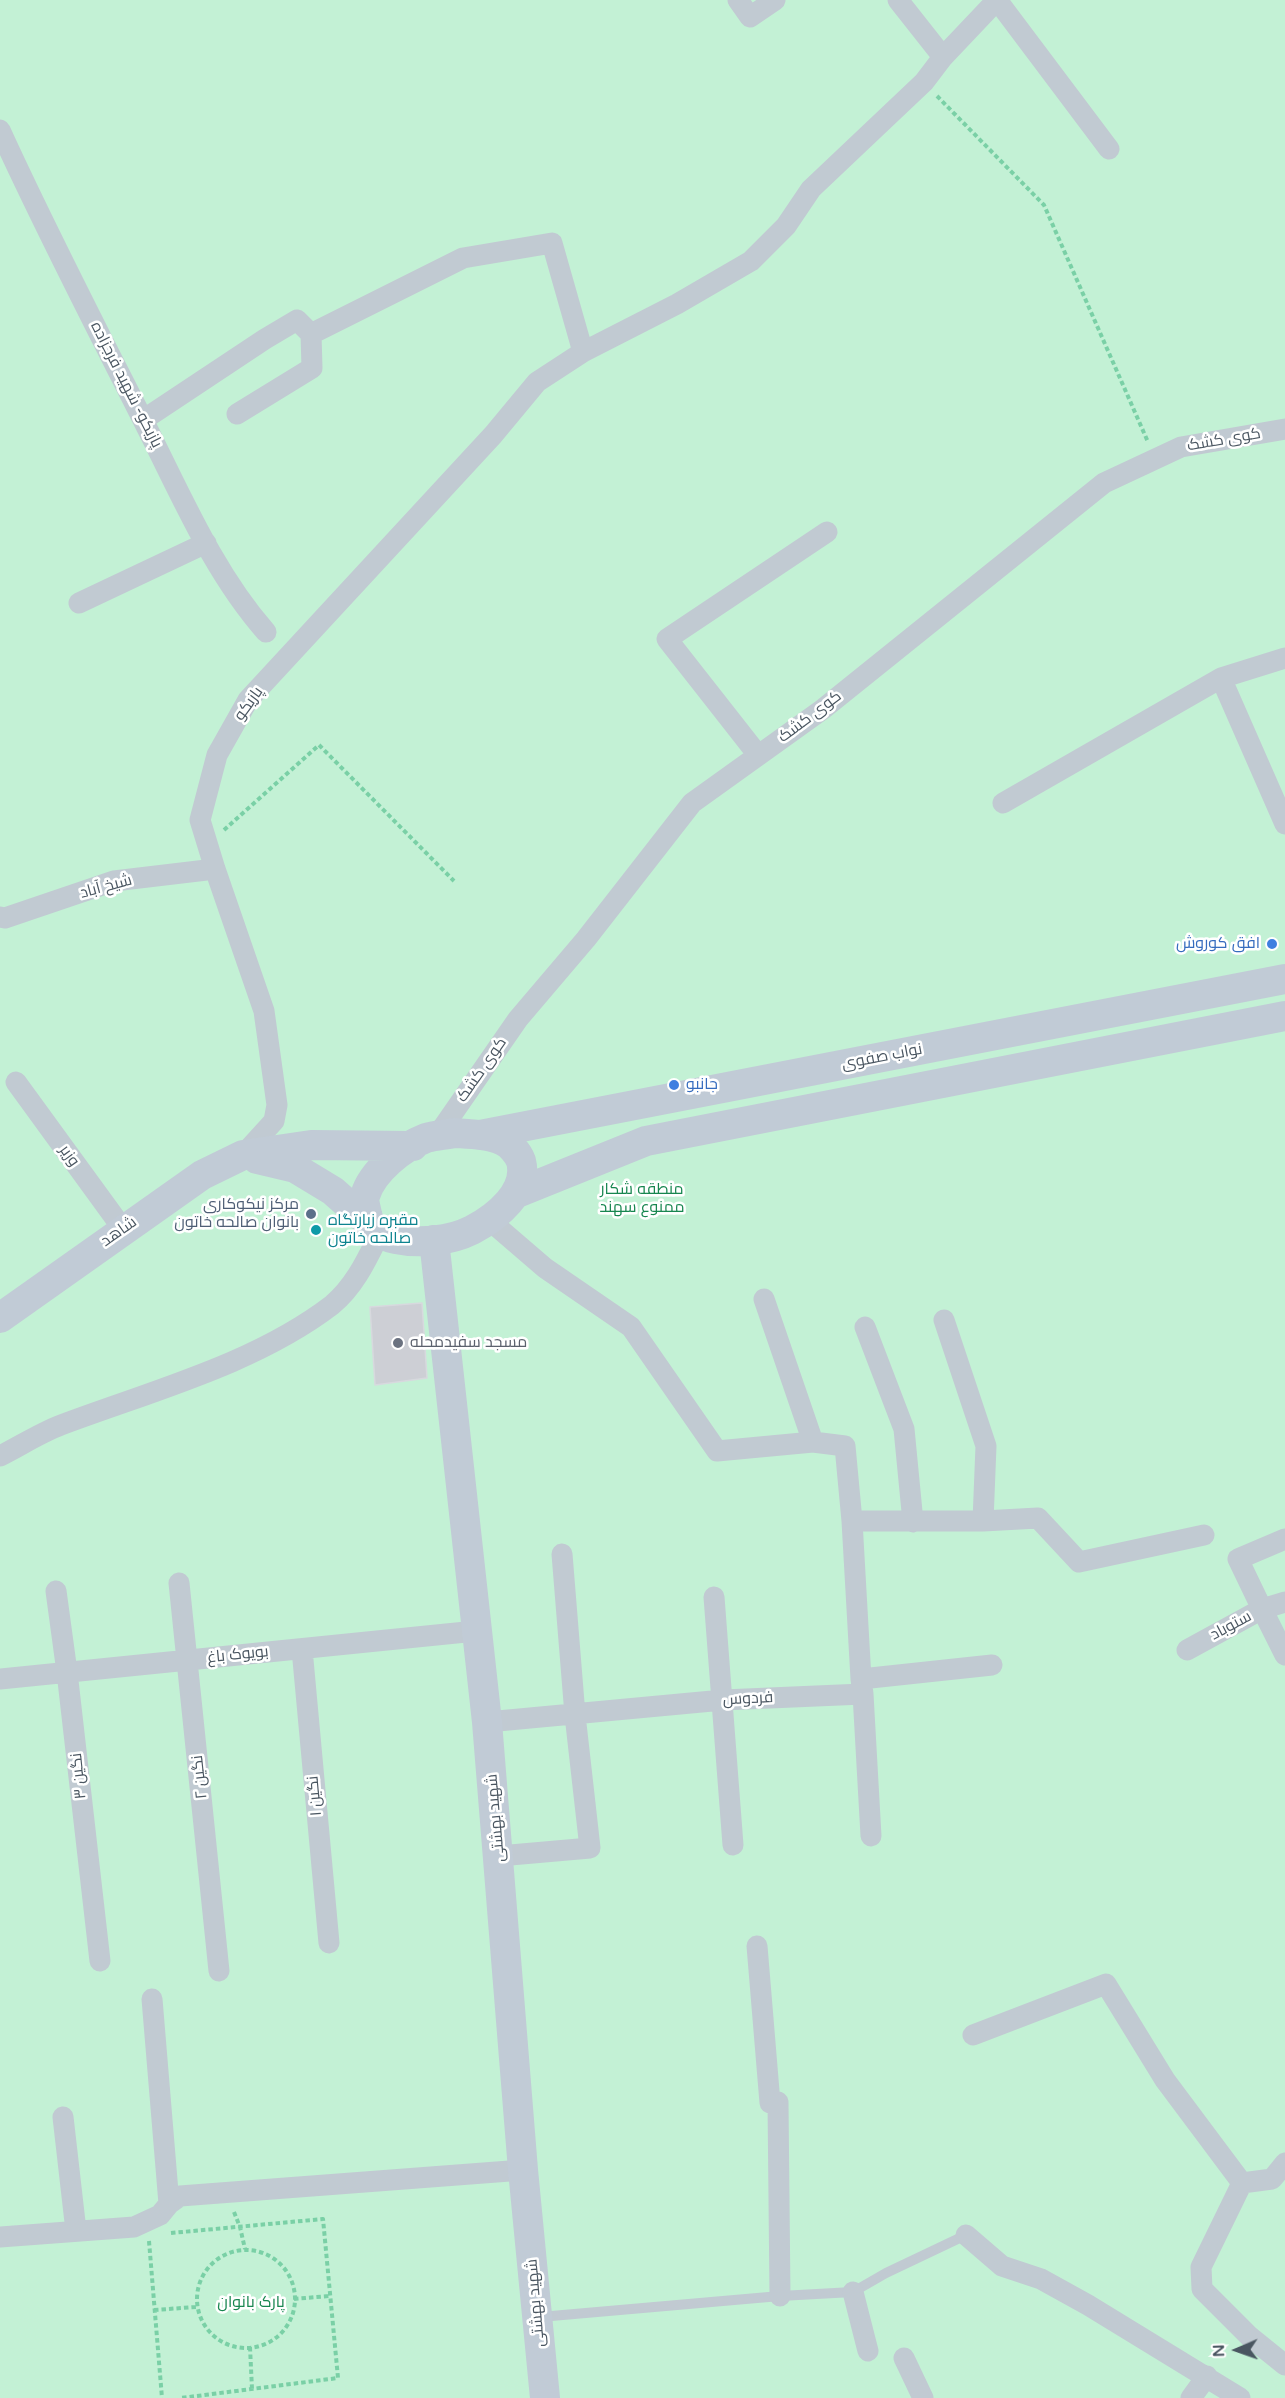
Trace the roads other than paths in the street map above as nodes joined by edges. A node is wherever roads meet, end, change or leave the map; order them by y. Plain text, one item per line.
1 (738, 0) edge
2 (775, 0) edge
3 (898, 0) edge
4 (997, 0) edge
5 (942, 57) junction
6 (0, 130) edge
7 (1109, 149) dead end
8 (310, 334) junction
9 (583, 352) junction
10 (237, 414) dead end
11 (143, 420) junction
12 (1285, 429) edge
13 (827, 532) dead end
14 (206, 543) junction
15 (79, 603) dead end
16 (266, 632) dead end
17 (1285, 658) edge
18 (1221, 678) junction
19 (758, 755) junction
20 (1003, 803) dead end
21 (1285, 824) edge
22 (214, 869) junction
23 (0, 917) edge
24 (1285, 979) edge
25 (1285, 1016) edge
26 (16, 1082) dead end
27 (480, 1135) junction
28 (425, 1141) junction
29 (243, 1155) junction
30 (517, 1193) junction
31 (488, 1219) junction
32 (374, 1228) junction
33 (123, 1230) junction
34 (434, 1240) junction
35 (764, 1299) dead end
36 (0, 1318) edge
37 (944, 1320) dead end
38 (865, 1327) dead end
39 (813, 1442) junction
40 (0, 1456) edge
41 (852, 1521) junction
42 (983, 1521) junction
43 (913, 1522) junction
44 (1204, 1535) dead end
45 (1285, 1539) edge
46 (562, 1554) dead end
47 (179, 1583) dead end
48 (56, 1591) dead end
49 (714, 1597) dead end
50 (1285, 1602) edge
51 (1262, 1610) junction
52 (476, 1631) junction
53 (302, 1649) junction
54 (1187, 1650) dead end
55 (1285, 1655) edge
56 (188, 1660) junction
57 (992, 1665) dead end
58 (67, 1672) junction
59 (0, 1679) edge
60 (862, 1687) junction
61 (723, 1700) junction
62 (575, 1715) junction
63 (487, 1722) junction
64 (871, 1836) dead end
65 (733, 1845) dead end
66 (499, 1856) junction
67 (329, 1942) dead end
68 (757, 1946) dead end
69 (100, 1961) dead end
70 (219, 1971) dead end
71 (152, 1999) dead end
72 (973, 2035) dead end
73 (63, 2117) dead end
74 (1285, 2163) edge
75 (524, 2170) junction
76 (1242, 2183) junction
77 (169, 2204) junction
78 (76, 2231) junction
79 (966, 2235) joint
80 (0, 2237) edge
81 (853, 2292) junction
82 (780, 2295) junction
83 (538, 2318) junction
84 (868, 2351) dead end
85 (904, 2358) dead end
86 (1285, 2365) edge
87 (1207, 2376) junction
88 (545, 2398) edge
89 (923, 2398) edge
90 (1191, 2398) edge
91 (1240, 2398) edge

1 - 2 street
3 - 5 street
4 - 5 street, پازیکو
4 - 7 street
5 - 9 street, پازیکو
6 - 11 street, پازیکو- شهید فرجزاده
8 - 9 street
8 - 10 street
8 - 11 street
9 - 22 street, پازیکو
11 - 14 street, پازیکو- شهید فرجزاده
12 - 19 street, کوی کشک
13 - 19 street
14 - 15 street
14 - 16 street, پازیکو- شهید فرجزاده
17 - 18 street
18 - 20 street
18 - 21 street
19 - 28 street, کوی کشک
22 - 23 street, شیخ آباد
22 - 29 street, پازیکو
24 - 27 street, نواب صفوی
25 - 30 street
26 - 33 street, وزیر
27 - 28 street
27 - 30 street
28 - 29 street, شاهد
28 - 32 street
29 - 32 street
29 - 33 street, شاهد
30 - 31 street
31 - 34 street
31 - 39 street
32 - 34 street
32 - 40 street
33 - 36 street, شاهد
34 - 52 street, شهید بهشتی
35 - 39 street
37 - 42 street
38 - 43 street
39 - 41 street
41 - 43 street
41 - 60 street
42 - 43 street
42 - 44 street
45 - 51 street
46 - 62 street
47 - 56 street, نگین ۲
48 - 58 street, نگین ۳
49 - 61 street
50 - 51 street
51 - 54 street, ستوباد
51 - 55 street, ستوباد
52 - 53 street, بویوک باغ
52 - 63 street, شهید بهشتی
53 - 56 street, بویوک باغ
53 - 67 street, نگین ۱
56 - 58 street, بویوک باغ
56 - 70 street, نگین ۲
57 - 60 street, فردوس
58 - 59 street, بویوک باغ
58 - 69 street, نگین ۳
60 - 61 street, فردوس
60 - 64 street
61 - 62 street, فردوس
61 - 65 street
62 - 63 street, فردوس
62 - 66 street
63 - 66 street, شهید بهشتی
66 - 75 street, شهید بهشتی
68 - 82 street
71 - 77 street
72 - 76 street
73 - 78 street
74 - 76 street
75 - 77 street
75 - 83 street, شهید بهشتی
76 - 86 street
77 - 78 street
78 - 80 street
79 - 81 lane
79 - 87 street
81 - 82 lane
81 - 84 street
82 - 83 lane
83 - 88 street, شهید بهشتی
85 - 89 street
87 - 90 street
87 - 91 street

